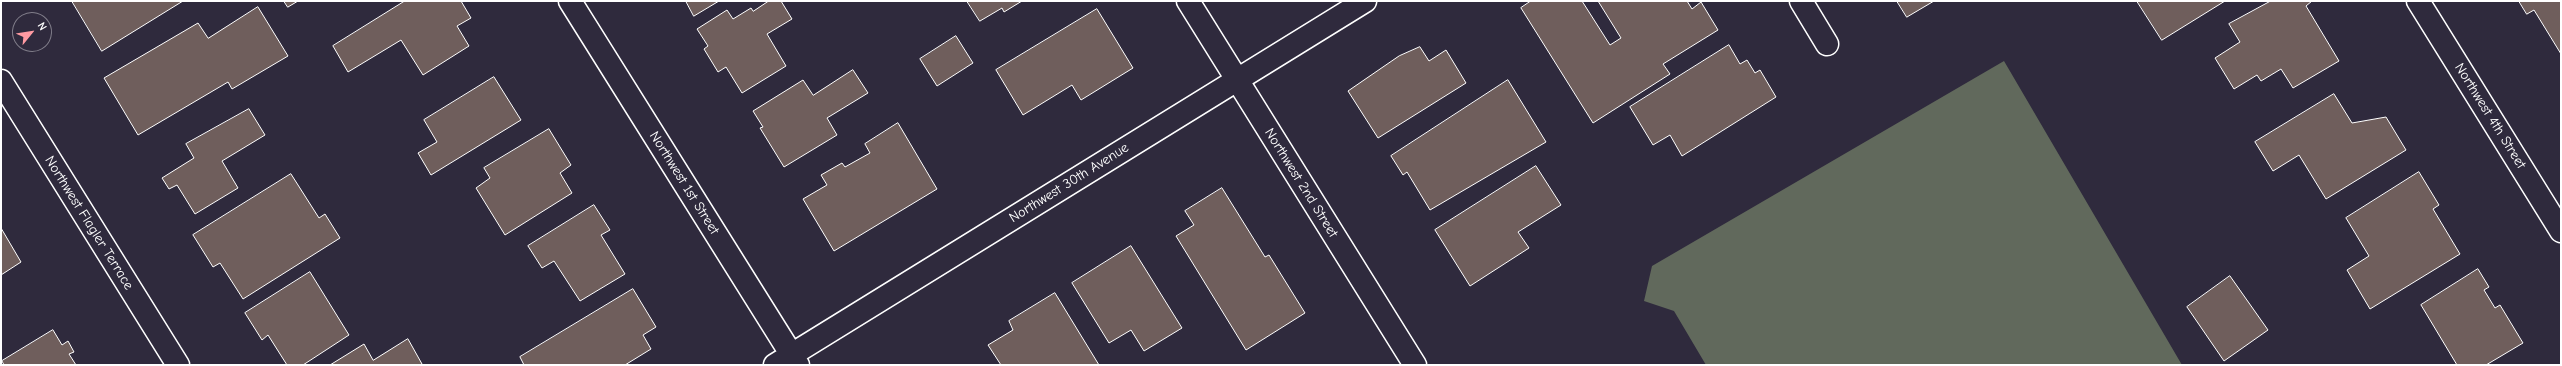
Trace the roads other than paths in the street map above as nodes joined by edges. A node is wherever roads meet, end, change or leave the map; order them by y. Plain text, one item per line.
1 (570, 1) edge
2 (1188, 1) edge
3 (1365, 1) edge
4 (1801, 1) edge
5 (2418, 1) edge
6 (1827, 44) dead end
7 (1236, 79) junction
8 (1, 81) edge
9 (2561, 231) edge
10 (788, 362) edge
11 (178, 365) edge
12 (1415, 365) edge

1 - 10 street, Northwest 1st Street
2 - 7 street, Northwest 2nd Street
3 - 7 street, Northwest 30th Avenue
4 - 6 street
5 - 9 street, Northwest 4th Street
7 - 10 street, Northwest 30th Avenue
7 - 12 street, Northwest 2nd Street
8 - 11 street, Northwest Flagler Terrace

